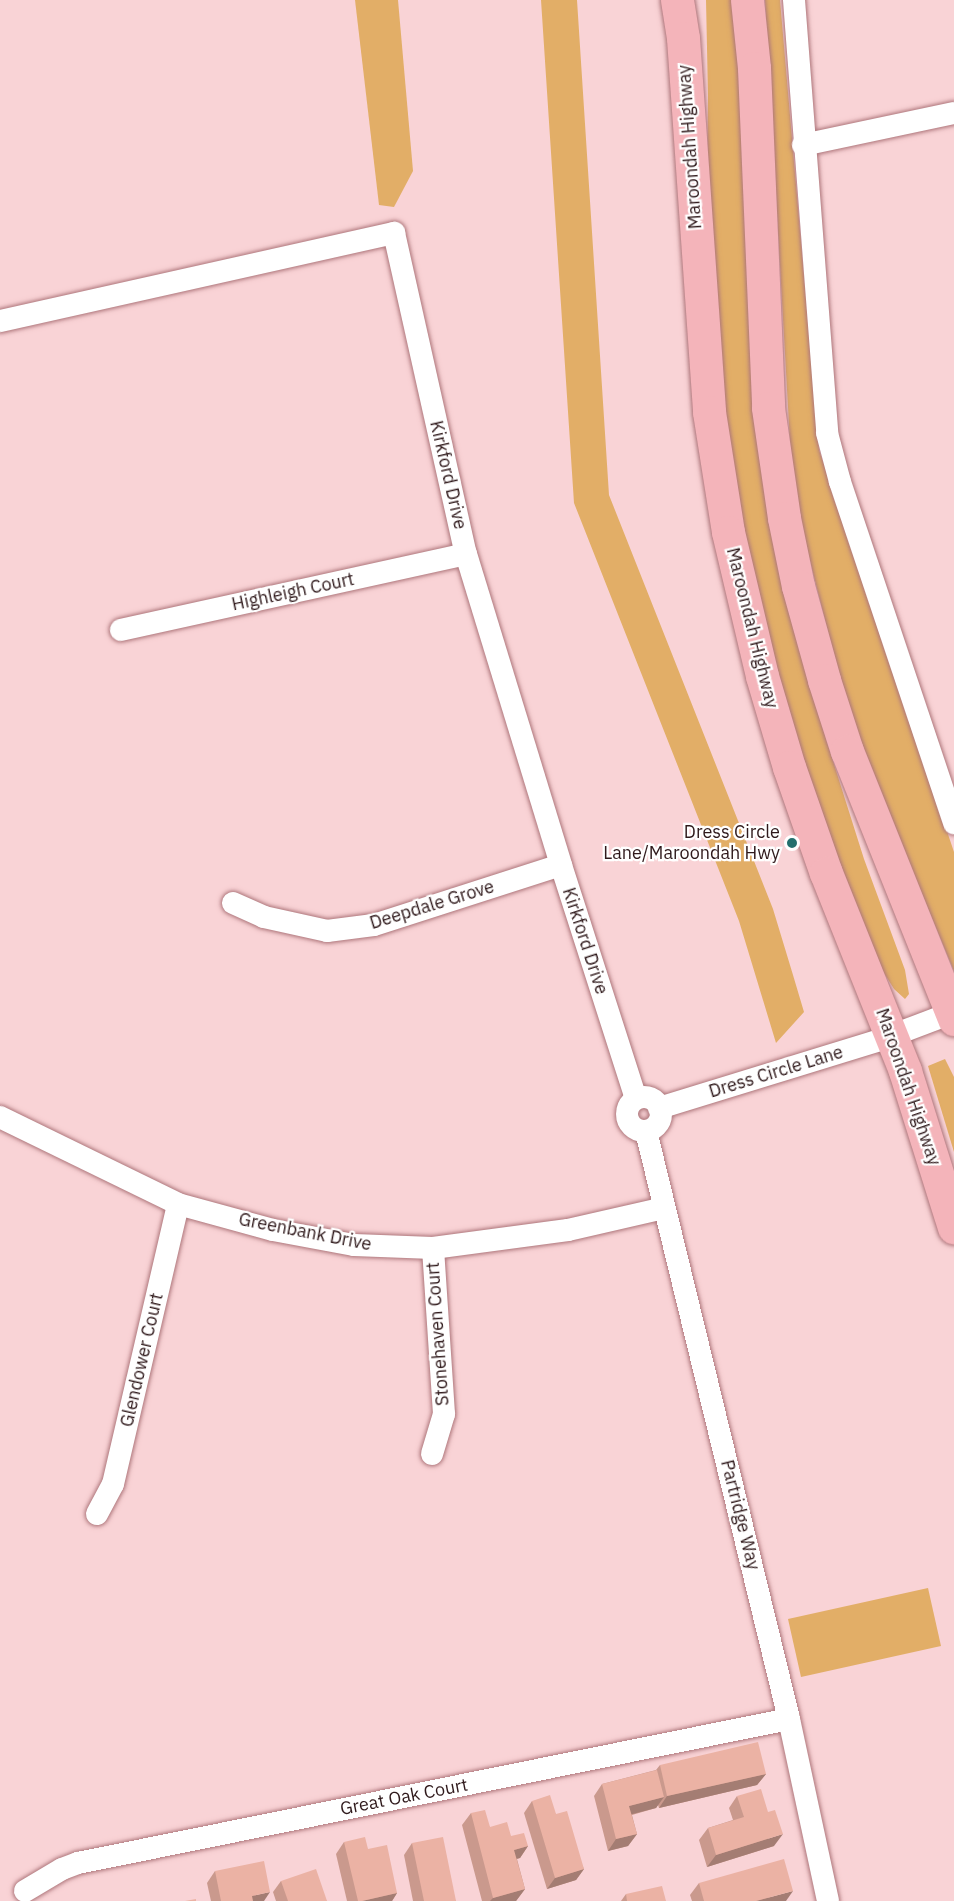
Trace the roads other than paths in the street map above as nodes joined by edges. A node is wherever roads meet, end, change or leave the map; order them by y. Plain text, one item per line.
1 (677, 0) edge
2 (747, 0) edge
3 (794, 0) edge
4 (954, 113) edge
5 (804, 145) junction
6 (0, 321) edge
7 (466, 554) junction
8 (121, 630) dead end
9 (954, 823) edge
10 (561, 865) junction
11 (233, 903) dead end
12 (953, 1014) edge
13 (892, 1036) junction
14 (636, 1098) junction
15 (660, 1108) junction
16 (0, 1117) edge
17 (646, 1131) junction
18 (178, 1204) junction
19 (664, 1208) junction
20 (954, 1227) edge
21 (433, 1248) junction
22 (432, 1454) dead end
23 (97, 1514) dead end
24 (789, 1719) junction
25 (25, 1892) dead end
26 (828, 1901) edge

1 - 13 highway, Maroondah Highway
2 - 12 highway
3 - 5 street
4 - 5 street
5 - 9 street
6 - 7 street, Kirkford Drive
7 - 8 street, Highleigh Court
7 - 10 street, Kirkford Drive
10 - 11 street, Deepdale Grove
10 - 14 street, Kirkford Drive
12 - 13 street, Dress Circle Lane
13 - 15 street, Dress Circle Lane
13 - 20 highway, Maroondah Highway
14 - 15 street
14 - 17 street
15 - 17 street
16 - 18 street, Greenbank Drive
17 - 19 street, Partridge Way
18 - 21 street, Greenbank Drive
18 - 23 street, Glendower Court
19 - 21 street, Greenbank Drive
19 - 24 street, Partridge Way
21 - 22 street, Stonehaven Court
24 - 25 street, Great Oak Court
24 - 26 street, Partridge Way

